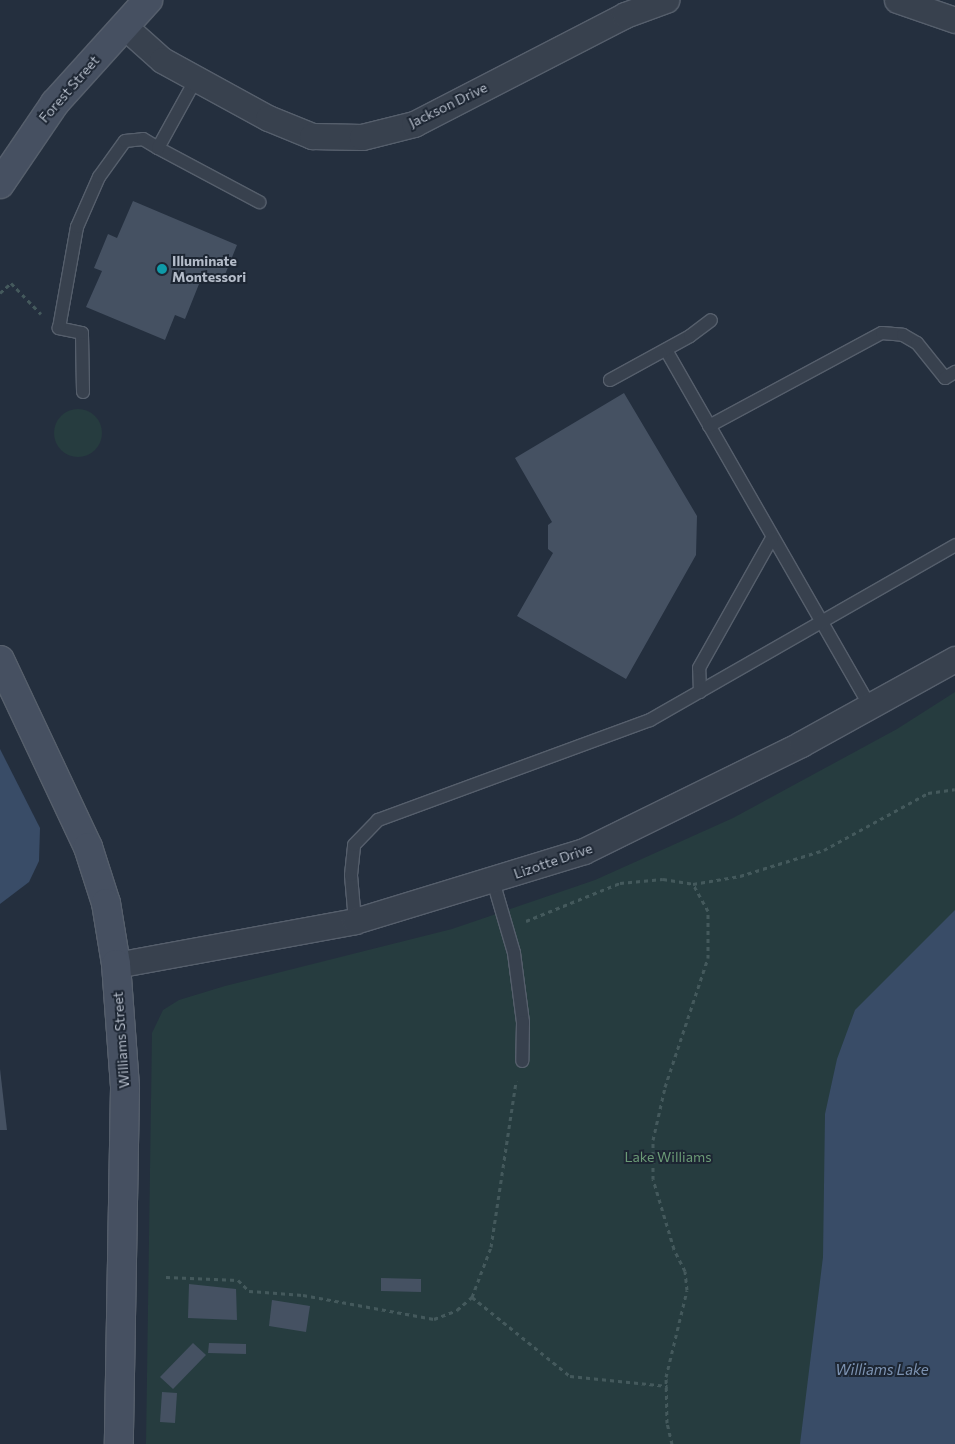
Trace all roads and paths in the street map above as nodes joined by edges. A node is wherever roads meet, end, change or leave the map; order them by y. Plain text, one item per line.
1 (148, 0) edge
2 (666, 0) edge
3 (896, 0) edge
4 (955, 20) edge
5 (124, 26) junction
6 (196, 79) junction
7 (158, 148) junction
8 (0, 184) edge
9 (259, 202) dead end
10 (0, 293) edge
11 (61, 318) junction
12 (711, 320) dead end
13 (666, 350) junction
14 (955, 372) edge
15 (610, 380) dead end
16 (83, 392) dead end
17 (709, 426) junction
18 (772, 538) junction
19 (955, 545) edge
20 (821, 624) junction
21 (955, 659) edge
22 (0, 660) edge
23 (700, 692) junction
24 (870, 706) junction
25 (955, 789) edge
26 (494, 881) junction
27 (693, 884) junction
28 (355, 921) junction
29 (506, 926) junction
30 (116, 965) junction
31 (522, 1061) joint
32 (166, 1277) dead end
33 (472, 1297) junction
34 (667, 1386) junction
35 (119, 1444) edge
36 (672, 1444) edge

1 - 5 main road, Forest Street
2 - 6 street, Jackson Drive
3 - 4 street
5 - 6 street, Jackson Drive
5 - 8 main road, Forest Street
6 - 7 lane
7 - 9 lane
7 - 11 lane
10 - 11 path
11 - 16 lane
12 - 13 lane
13 - 15 lane
13 - 17 lane
14 - 17 lane
17 - 18 lane
18 - 20 lane
18 - 23 lane
19 - 20 lane
20 - 23 lane
20 - 24 lane
21 - 24 street, Lizotte Drive
22 - 30 main road, Williams Street
23 - 28 lane
24 - 26 street, Lizotte Drive
25 - 27 path
26 - 28 street, Lizotte Drive
26 - 29 lane
27 - 29 path
27 - 34 path
28 - 30 street, Lizotte Drive
29 - 31 lane
30 - 35 main road, Williams Street
31 - 33 path
32 - 33 path
33 - 34 path
34 - 36 path

